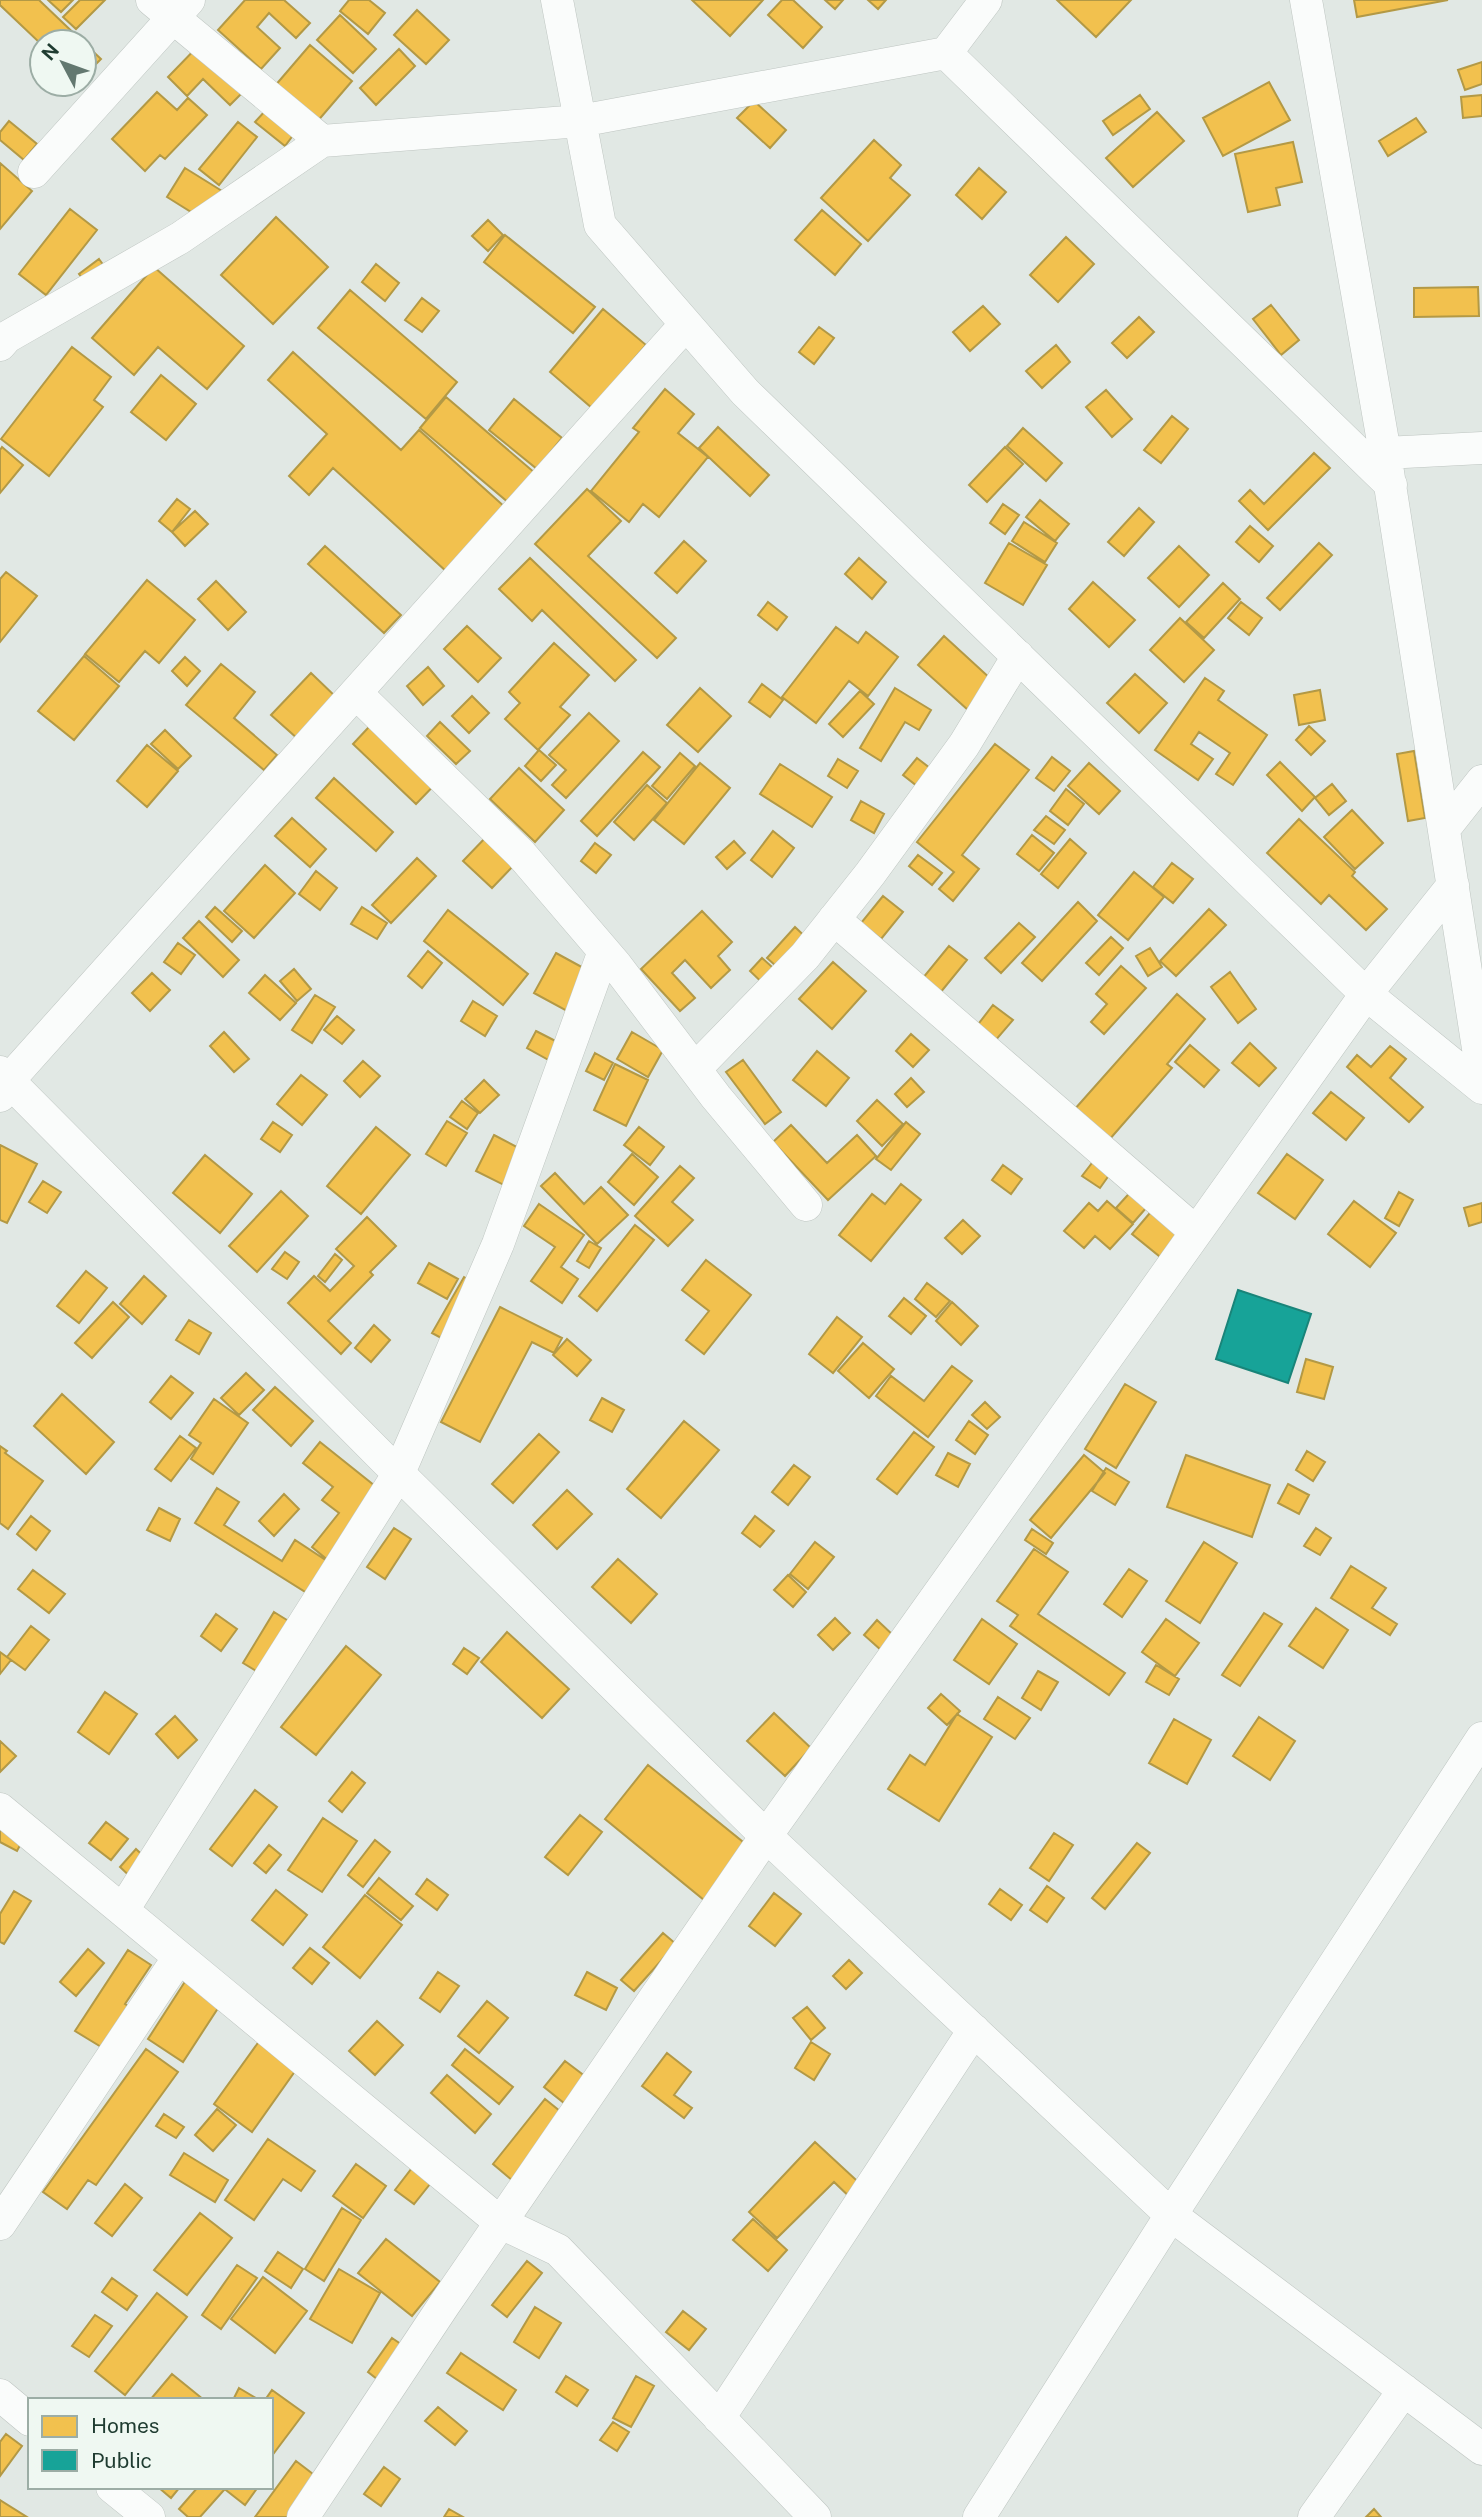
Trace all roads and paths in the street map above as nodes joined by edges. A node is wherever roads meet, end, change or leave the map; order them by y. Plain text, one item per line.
1 (557, 0) edge
2 (986, 0) edge
3 (1306, 0) edge
4 (170, 6) edge
5 (946, 53) junction
6 (580, 121) junction
7 (322, 141) junction
8 (34, 172) dead end
9 (687, 324) junction
10 (0, 345) edge
11 (1482, 448) edge
12 (1385, 453) junction
13 (1391, 485) junction
14 (1018, 656) junction
15 (356, 693) junction
16 (1482, 781) edge
17 (1444, 829) junction
18 (1452, 885) junction
19 (834, 919) junction
20 (604, 951) junction
21 (1366, 994) junction
22 (695, 1069) junction
23 (1482, 1074) edge
24 (3, 1083) edge
25 (1482, 1088) edge
26 (806, 1205) dead end
27 (1196, 1232) junction
28 (399, 1474) junction
29 (1482, 1738) edge
30 (0, 1809) edge
31 (766, 1836) junction
32 (123, 1910) junction
33 (179, 1957) junction
34 (974, 2030) junction
35 (1171, 2215) junction
36 (501, 2222) junction
37 (0, 2224) edge
38 (1404, 2390) junction
39 (0, 2396) edge
40 (28, 2418) edge
41 (719, 2418) junction
42 (1482, 2449) edge
43 (114, 2489) edge
44 (149, 2517) edge
45 (303, 2517) edge
46 (815, 2517) edge
47 (979, 2517) edge
48 (1314, 2517) edge

1 - 6 street
2 - 5 street
3 - 12 street
4 - 7 street
4 - 8 street
5 - 6 street
5 - 13 street
6 - 7 street
6 - 9 street
7 - 10 street
9 - 14 street
9 - 15 street
11 - 12 street
12 - 13 street
13 - 17 street
14 - 19 street
14 - 21 street
15 - 20 street
15 - 24 street
16 - 17 street
17 - 18 street
18 - 21 street
18 - 23 street
19 - 22 street
19 - 27 street
20 - 22 street
20 - 28 street
21 - 25 street
21 - 27 street
22 - 26 street
24 - 28 street
27 - 31 street
28 - 31 street
28 - 32 street
29 - 35 street
30 - 32 street
31 - 34 street
31 - 36 street
32 - 33 street
33 - 36 street
33 - 37 street
34 - 35 street
34 - 41 street
35 - 38 street
35 - 47 street
36 - 41 street
36 - 45 street
38 - 42 street
38 - 48 street
39 - 40 street
41 - 46 street
43 - 44 street

